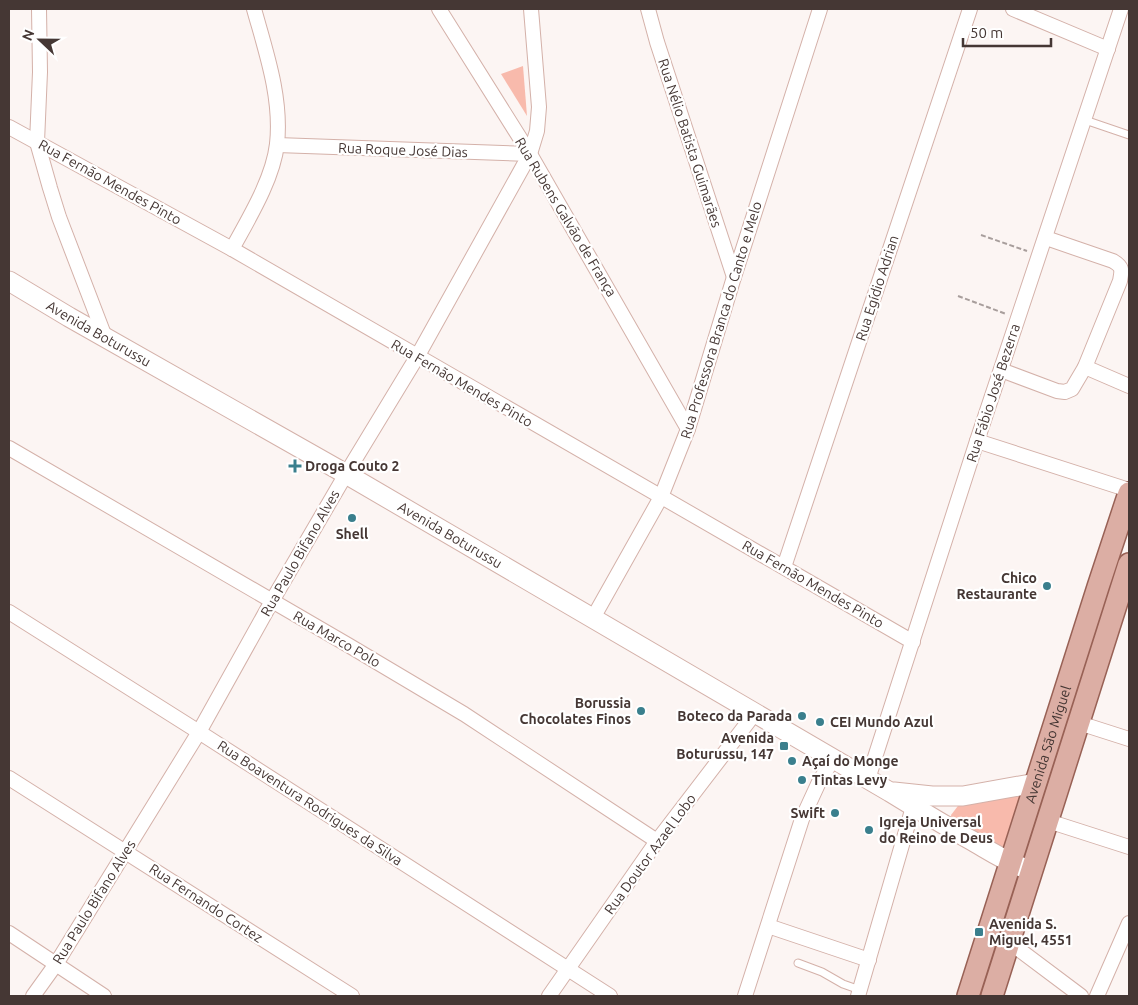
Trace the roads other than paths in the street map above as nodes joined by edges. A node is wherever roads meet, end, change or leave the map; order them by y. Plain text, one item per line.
1 (39, 9) edge
2 (254, 9) edge
3 (439, 9) edge
4 (531, 9) edge
5 (648, 9) edge
6 (820, 9) edge
7 (970, 9) edge
8 (1013, 9) edge
9 (1121, 9) edge
10 (1108, 49) junction
11 (1085, 120) junction
12 (9, 127) edge
13 (1129, 135) edge
14 (37, 142) junction
15 (276, 145) junction
16 (530, 154) junction
17 (1046, 238) junction
18 (232, 249) junction
19 (734, 277) junction
20 (9, 281) edge
21 (105, 337) junction
22 (417, 357) junction
23 (1086, 367) junction
24 (1001, 370) junction
25 (1129, 386) edge
26 (688, 428) junction
27 (977, 441) junction
28 (9, 448) edge
29 (346, 474) junction
30 (1129, 491) edge
31 (661, 497) junction
32 (1129, 564) edge
33 (784, 567) junction
34 (272, 601) junction
35 (9, 612) edge
36 (593, 618) junction
37 (913, 642) junction
38 (755, 713) junction
39 (1079, 723) junction
40 (199, 732) junction
41 (1129, 739) edge
42 (833, 759) junction
43 (9, 778) edge
44 (868, 779) junction
45 (1036, 783) junction
46 (890, 792) junction
47 (963, 796) junction
48 (1054, 800) junction
49 (913, 807) junction
50 (1048, 820) junction
51 (952, 830) junction
52 (657, 841) junction
53 (1129, 847) edge
54 (125, 852) junction
55 (1010, 863) junction
56 (1032, 871) junction
57 (1129, 924) edge
58 (768, 926) junction
59 (9, 933) edge
60 (1009, 942) junction
61 (869, 960) junction
62 (798, 963) dead end
63 (56, 964) junction
64 (568, 970) junction
65 (859, 993) edge
66 (33, 996) edge
67 (104, 996) edge
68 (352, 996) edge
69 (550, 996) edge
70 (610, 996) edge
71 (746, 996) edge
72 (968, 996) edge
73 (992, 996) edge
74 (1081, 996) edge
75 (1096, 996) edge

1 - 14 street
2 - 15 street
3 - 16 street, Rua Rubens Galvão de França
4 - 16 street, Rua Paulo Bifano Alves
5 - 19 street, Rua Nélio Batista Guimarães
6 - 19 street, Rua Professora Branca do Canto e Melo
7 - 33 street, Rua Egídio Adrian
8 - 10 street
9 - 10 street, Rua Fábio José Bezerra
10 - 11 street, Rua Fábio José Bezerra
11 - 13 lane
11 - 17 street, Rua Fábio José Bezerra
12 - 14 street, Rua Fernão Mendes Pinto
14 - 18 street, Rua Fernão Mendes Pinto
14 - 21 street
15 - 16 street, Rua Roque José Dias
15 - 18 street
16 - 22 street, Rua Paulo Bifano Alves
16 - 26 street, Rua Rubens Galvão de França
17 - 23 street
17 - 24 street, Rua Fábio José Bezerra
18 - 22 street, Rua Fernão Mendes Pinto
19 - 26 street, Rua Professora Branca do Canto e Melo
20 - 21 main road, Avenida Boturussu
21 - 29 main road, Avenida Boturussu
22 - 29 street, Rua Paulo Bifano Alves
22 - 31 street, Rua Fernão Mendes Pinto
23 - 24 street
23 - 25 street
24 - 27 street, Rua Fábio José Bezerra
26 - 31 street, Rua Professora Branca do Canto e Melo
27 - 30 street
27 - 37 street, Rua Fábio José Bezerra
28 - 34 street, Rua Marco Polo
29 - 34 street, Rua Paulo Bifano Alves
29 - 36 main road, Avenida Boturussu
30 - 45 main road, Avenida São Miguel
31 - 33 street, Rua Fernão Mendes Pinto
31 - 36 street, Rua Professora Branca do Canto e Melo
32 - 39 main road, Avenida São Miguel
33 - 37 street, Rua Fernão Mendes Pinto
34 - 40 street, Rua Paulo Bifano Alves
34 - 52 street, Rua Marco Polo
35 - 40 street, Rua Boaventura Rodrigues da Silva
36 - 38 main road, Avenida Boturussu
37 - 44 street, Rua Fábio José Bezerra
38 - 42 main road, Avenida Boturussu
38 - 52 street, Rua Doutor Azael Lobo
39 - 41 street
39 - 48 main road, Avenida São Miguel
40 - 54 street, Rua Paulo Bifano Alves
40 - 64 street, Rua Boaventura Rodrigues da Silva
42 - 44 main road, Avenida Boturussu
42 - 58 street
43 - 54 street, Rua Fernando Cortez
44 - 46 main road, Avenida Boturussu
45 - 47 main road, Avenida Boturussu
45 - 48 main road
45 - 55 main road, Avenida São Miguel
46 - 47 main road, Avenida Boturussu
46 - 49 main road, Avenida Boturussu
47 - 51 main road
48 - 50 main road, Avenida São Miguel
49 - 51 main road, Avenida Boturussu
49 - 61 street
50 - 53 street
50 - 56 main road, Avenida São Miguel
51 - 55 main road, Avenida Boturussu
52 - 64 street, Rua Doutor Azael Lobo
54 - 63 street, Rua Paulo Bifano Alves
54 - 68 street, Rua Fernando Cortez
55 - 56 main road, Avenida Boturussu
55 - 72 main road, Avenida São Miguel
56 - 60 main road, Avenida São Miguel
57 - 75 street
58 - 61 street
58 - 71 street
59 - 63 street
60 - 73 main road, Avenida São Miguel
60 - 74 street
61 - 65 street
62 - 65 lane
63 - 66 street, Rua Paulo Bifano Alves
63 - 67 street
64 - 69 street, Rua Doutor Azael Lobo
64 - 70 street, Rua Boaventura Rodrigues da Silva

